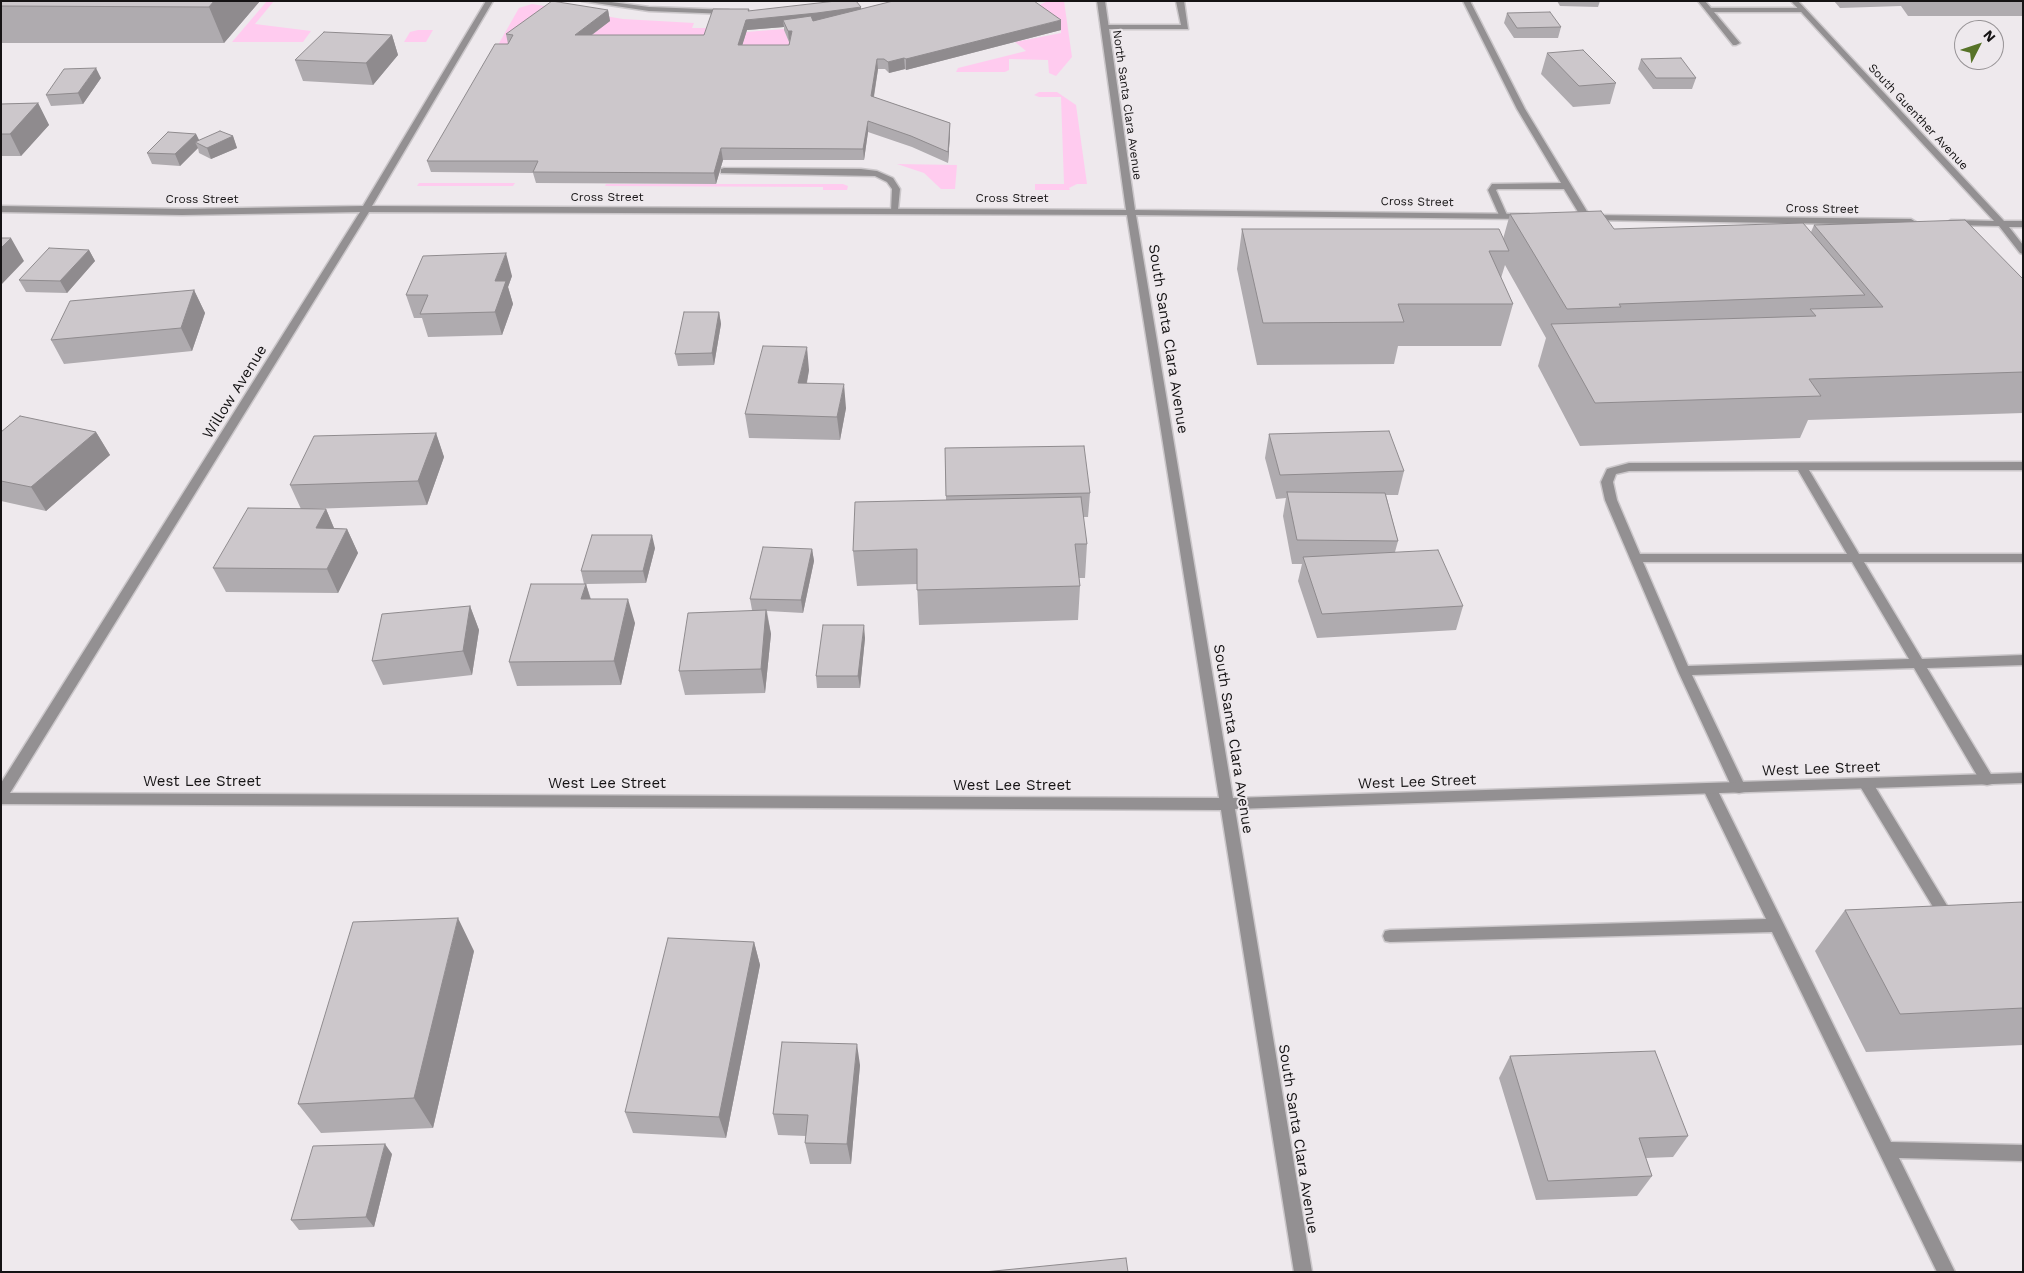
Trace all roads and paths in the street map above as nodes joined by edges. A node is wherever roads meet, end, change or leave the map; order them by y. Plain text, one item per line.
1 (490, 1) edge
2 (585, 1) edge
3 (1101, 1) edge
4 (1180, 1) edge
5 (1466, 1) edge
6 (1701, 1) edge
7 (1794, 1) edge
8 (1708, 10) junction
9 (1802, 10) junction
10 (738, 12) edge
11 (1105, 26) junction
12 (1736, 43) dead end
13 (724, 171) dead end
14 (1566, 186) junction
15 (366, 209) junction
16 (1, 210) edge
17 (894, 210) junction
18 (1131, 211) junction
19 (1503, 215) junction
20 (1540, 216) edge
21 (1923, 223) edge
22 (1943, 223) edge
23 (2002, 224) junction
24 (2023, 224) edge
25 (2023, 251) edge
26 (2023, 466) edge
27 (1802, 467) junction
28 (1636, 558) junction
29 (1856, 558) junction
30 (2023, 558) edge
31 (2023, 660) edge
32 (1918, 663) junction
33 (1684, 671) junction
34 (2023, 778) edge
35 (1986, 780) junction
36 (1866, 784) junction
37 (1739, 788) junction
38 (1710, 789) junction
39 (1, 797) edge
40 (1227, 804) junction
41 (1776, 925) junction
42 (1954, 928) edge
43 (1390, 936) dead end
44 (1886, 1150) junction
45 (2023, 1153) edge
46 (1302, 1272) edge
47 (1946, 1272) edge

1 - 15 street, Willow Avenue
2 - 10 street
3 - 11 street, North Santa Clara Avenue
4 - 11 street
5 - 14 street
6 - 8 street
7 - 9 street, South Guenther Avenue
8 - 9 street
8 - 12 street
9 - 23 street, South Guenther Avenue
11 - 18 street, North Santa Clara Avenue
13 - 17 street
14 - 19 street
14 - 21 street, Cross Street
15 - 16 street, Cross Street
15 - 17 street, Cross Street
15 - 39 street, Willow Avenue
17 - 18 street, Cross Street
18 - 19 street, Cross Street
18 - 40 street, South Santa Clara Avenue
19 - 20 street, Cross Street
22 - 23 street
23 - 24 street
23 - 25 street, South Guenther Avenue
26 - 27 street
27 - 28 street
27 - 29 street
28 - 29 street
28 - 33 street
29 - 30 street
29 - 32 street
31 - 32 street
32 - 33 street
32 - 35 street
33 - 37 street
34 - 35 street, West Lee Street
35 - 36 street, West Lee Street
36 - 37 street, West Lee Street
36 - 42 street
37 - 38 street, West Lee Street
38 - 40 street, West Lee Street
38 - 41 street
39 - 40 street, West Lee Street
40 - 46 street, South Santa Clara Avenue
41 - 43 street
41 - 44 street
44 - 45 street
44 - 47 street

